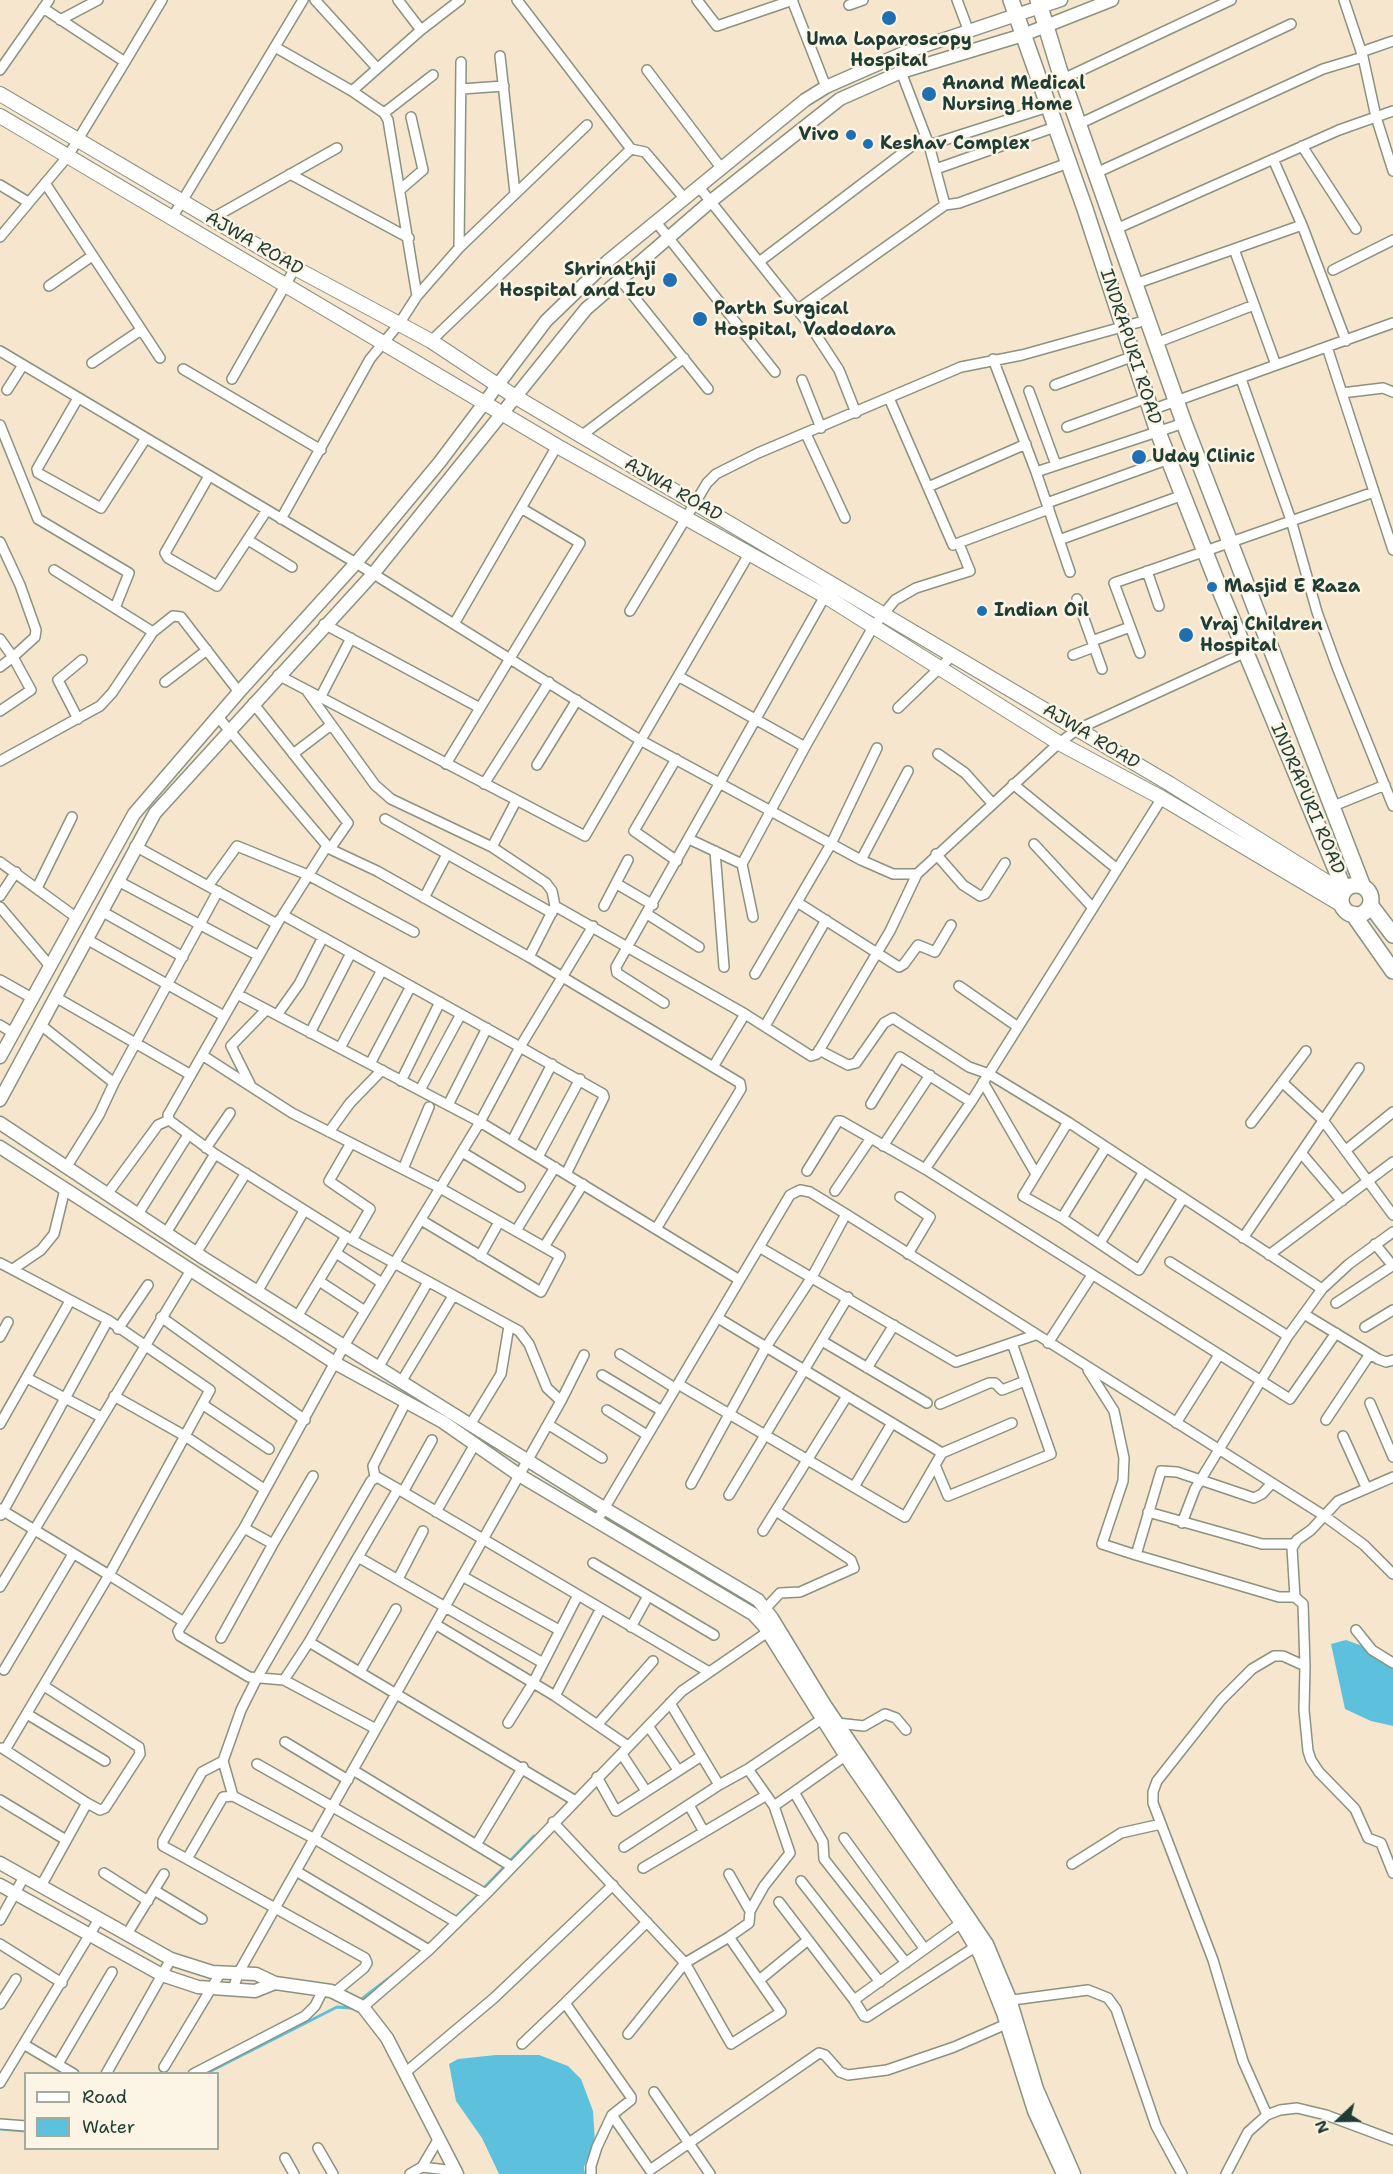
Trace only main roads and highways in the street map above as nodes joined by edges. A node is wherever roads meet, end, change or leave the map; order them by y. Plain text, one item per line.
1 (1011, 0) edge
2 (1039, 4) edge
3 (0, 94) edge
4 (0, 116) edge
5 (1362, 887) junction
6 (1346, 900) junction
7 (1371, 906) junction
8 (1393, 934) edge
9 (1393, 971) edge

1 - 6 main road, INDRAPURI ROAD
2 - 5 main road, INDRAPURI ROAD
3 - 6 main road, AJWA ROAD
4 - 6 main road, AJWA ROAD
5 - 6 main road
5 - 7 main road, INDRAPURI ROAD
6 - 7 main road
6 - 9 main road, INDRAPURI ROAD
7 - 8 main road

